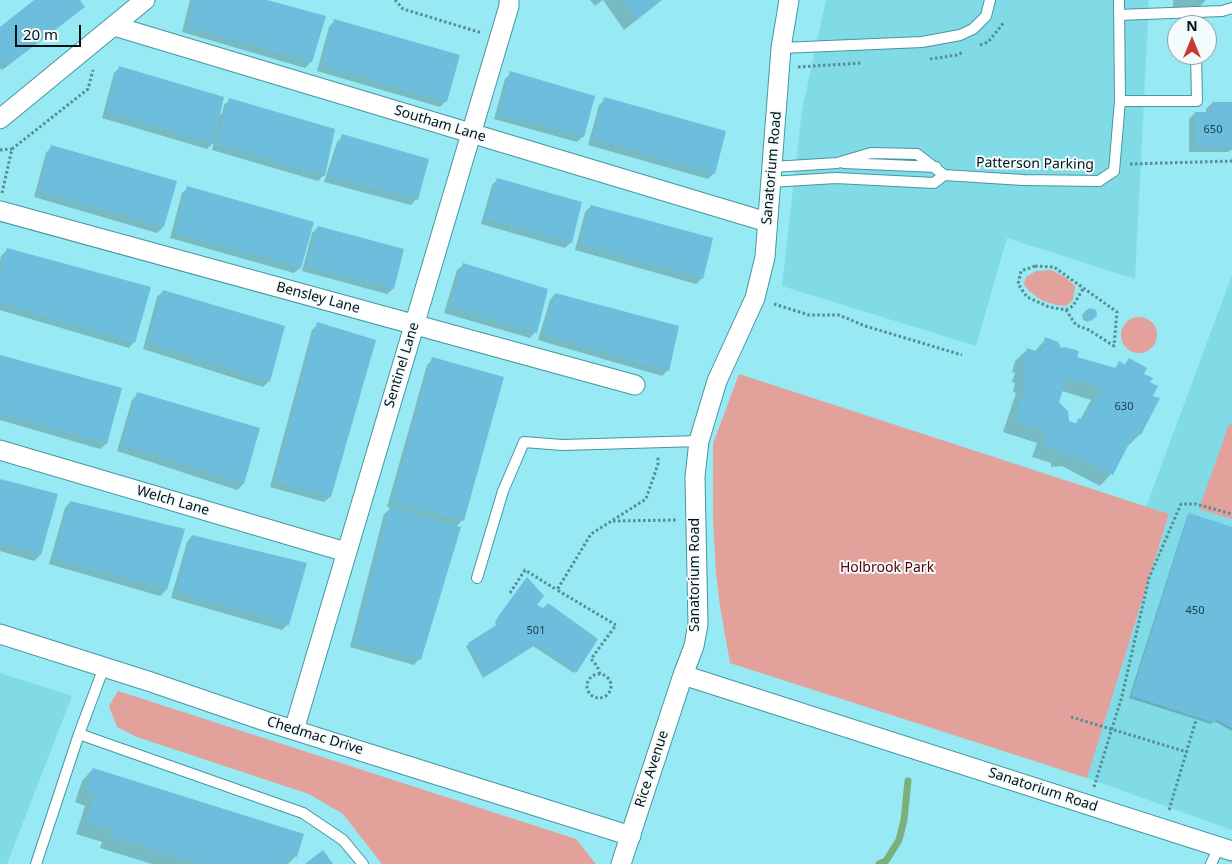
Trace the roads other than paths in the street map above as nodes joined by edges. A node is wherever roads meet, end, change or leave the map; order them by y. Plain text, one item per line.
1 (145, 0) edge
2 (509, 0) edge
3 (789, 0) edge
4 (990, 0) edge
5 (1119, 0) edge
6 (1232, 8) edge
7 (1195, 12) joint
8 (1119, 15) junction
9 (108, 30) junction
10 (781, 48) junction
11 (1196, 65) edge
12 (1120, 101) junction
13 (0, 119) edge
14 (471, 133) junction
15 (772, 175) junction
16 (944, 175) junction
17 (1, 203) edge
18 (767, 222) junction
19 (414, 324) junction
20 (635, 385) dead end
21 (699, 441) junction
22 (0, 450) edge
23 (346, 552) junction
24 (477, 578) dead end
25 (0, 634) edge
26 (104, 667) junction
27 (683, 675) junction
28 (294, 730) junction
29 (79, 734) junction
30 (631, 836) junction
31 (1226, 849) edge
32 (36, 864) edge
33 (363, 864) edge
34 (621, 864) edge
35 (1211, 864) edge

1 - 9 street
2 - 14 street, Sentinel Lane
3 - 10 street, Sanatorium Road
4 - 10 lane
5 - 8 lane, Patterson Parking
6 - 7 lane
7 - 8 lane
8 - 12 lane, Patterson Parking
9 - 13 street
9 - 14 street, Southam Lane
10 - 15 street, Sanatorium Road
11 - 12 lane
12 - 16 lane, Patterson Parking
14 - 18 street, Southam Lane
14 - 19 street, Sentinel Lane
15 - 16 lane, Patterson Parking
15 - 16 lane
15 - 18 street, Sanatorium Road
17 - 19 street, Bensley Lane
18 - 21 street, Sanatorium Road
19 - 20 street, Bensley Lane
19 - 23 street, Sentinel Lane
21 - 24 lane
21 - 27 street, Sanatorium Road
22 - 23 street, Welch Lane
23 - 28 street, Sentinel Lane
25 - 26 street, Chedmac Drive
26 - 28 street, Chedmac Drive
26 - 29 lane
27 - 30 street, Rice Avenue
27 - 31 street, Sanatorium Road
28 - 30 street, Chedmac Drive
29 - 32 lane
29 - 33 lane
30 - 34 street, Rice Avenue
31 - 35 lane

